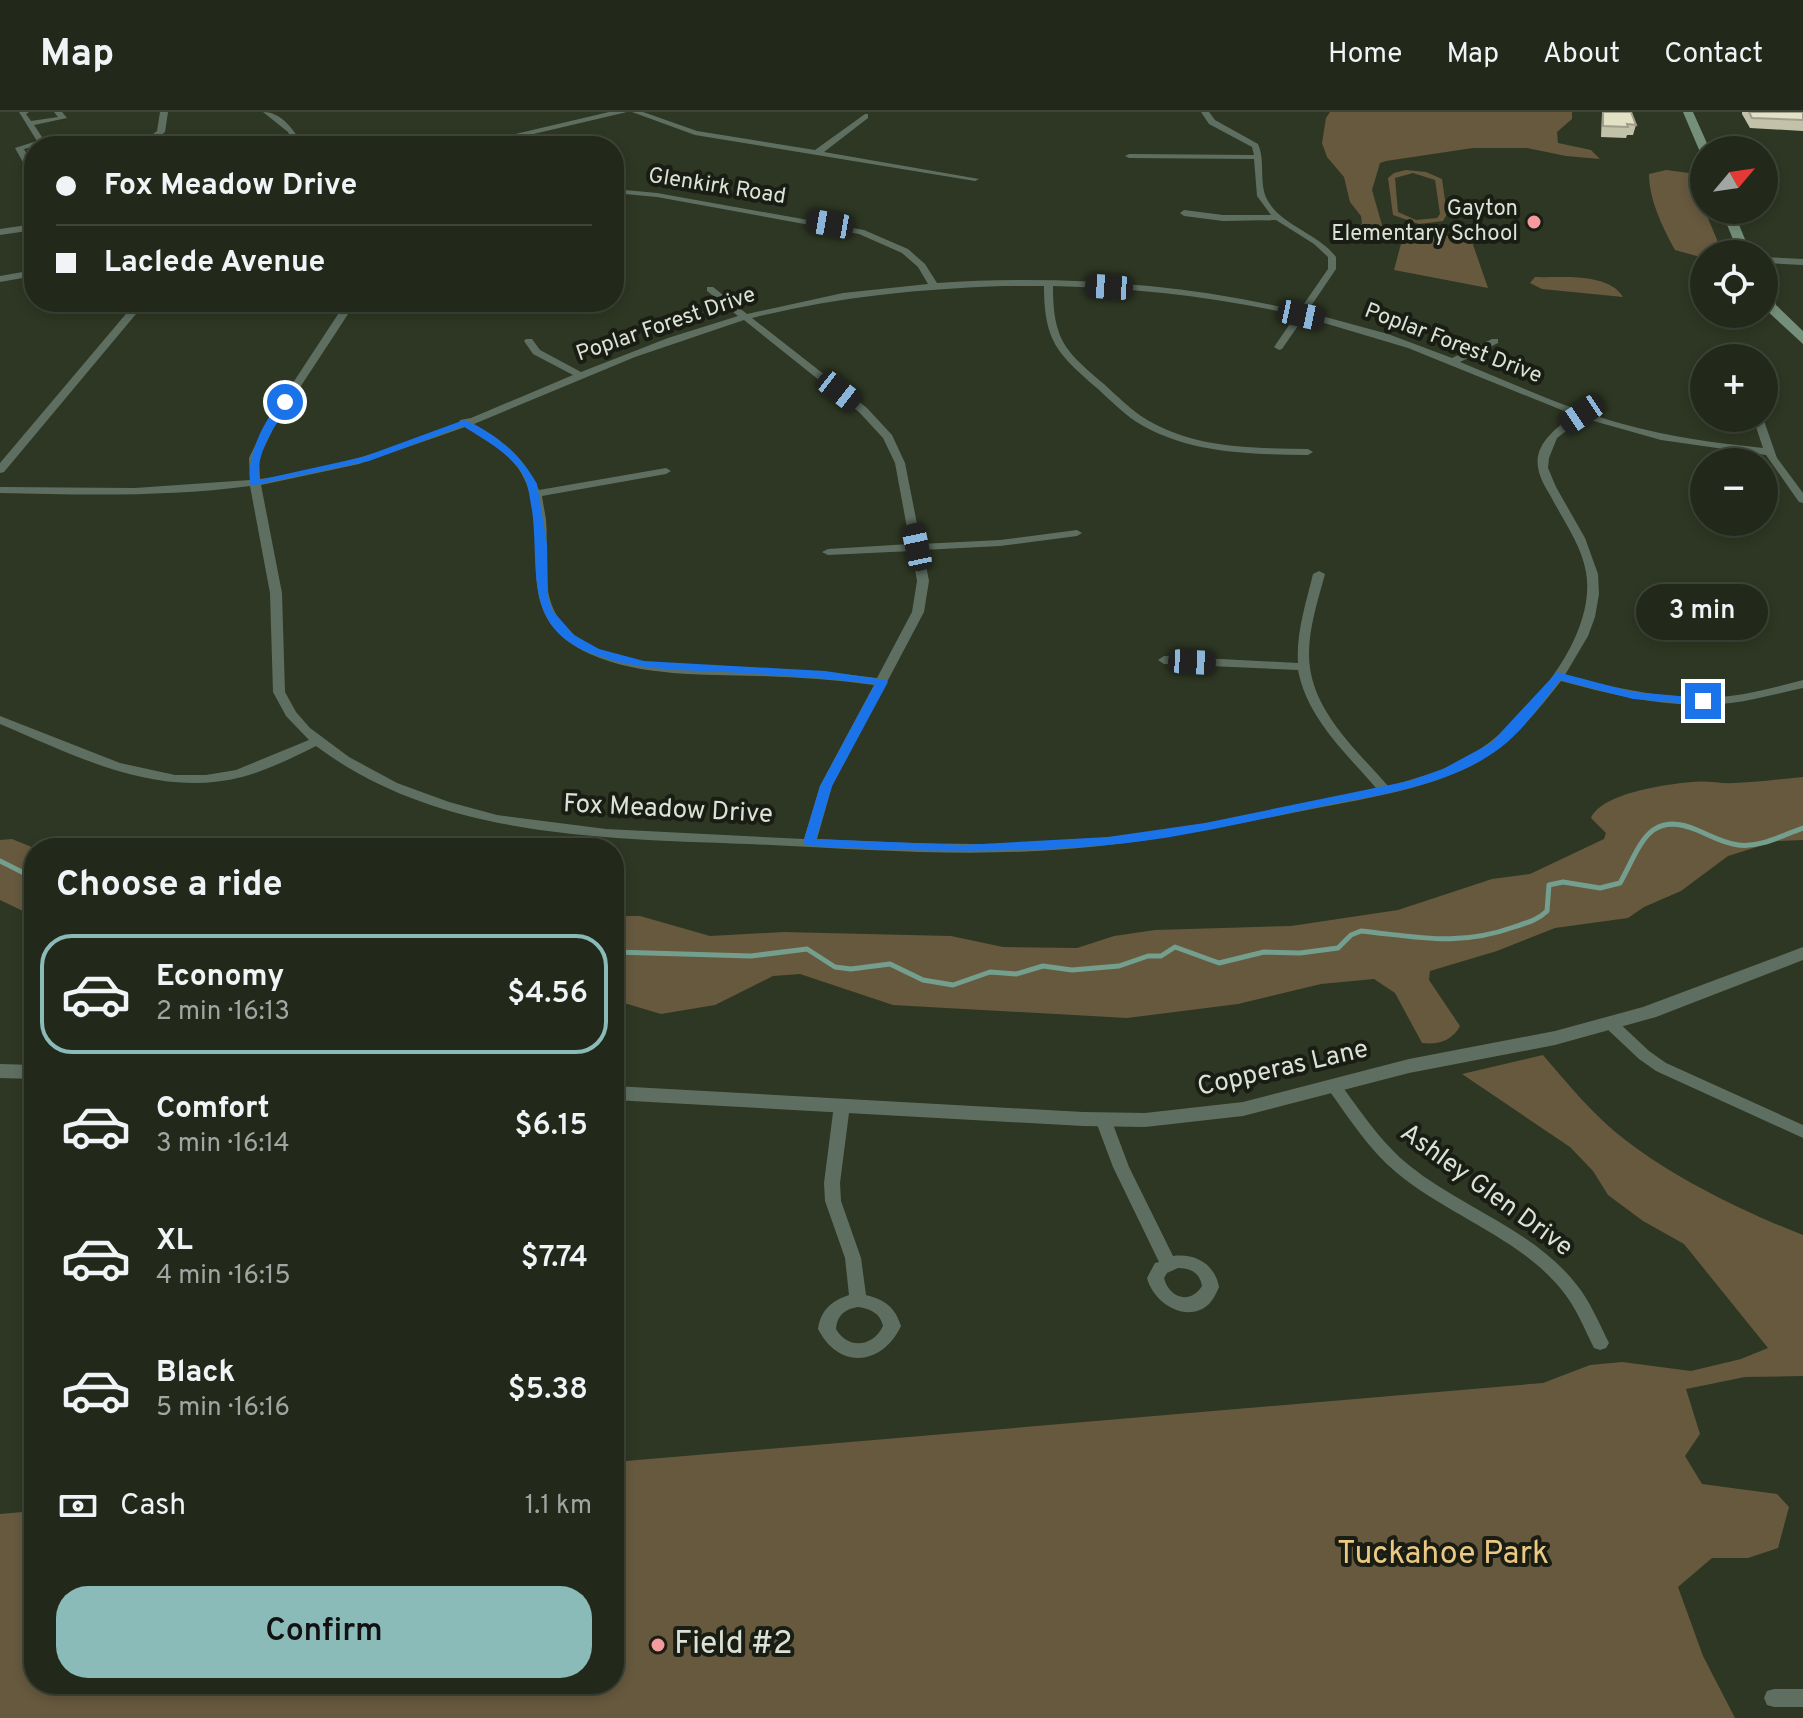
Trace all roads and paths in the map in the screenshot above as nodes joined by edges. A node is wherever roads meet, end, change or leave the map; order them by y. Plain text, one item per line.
1 (25, 112) edge
2 (58, 112) edge
3 (164, 112) edge
4 (267, 112) edge
5 (622, 112) edge
6 (636, 112) edge
7 (1205, 112) edge
8 (1688, 112) edge
9 (865, 116) dead end
10 (29, 124) junction
11 (37, 136) edge
12 (156, 136) edge
13 (294, 136) edge
14 (514, 136) edge
15 (1698, 136) edge
16 (817, 153) junction
17 (1129, 156) dead end
18 (1258, 157) junction
19 (975, 179) dead end
20 (624, 192) edge
21 (1184, 213) dead end
22 (1279, 217) junction
23 (24, 228) edge
24 (0, 232) edge
25 (1778, 261) edge
26 (1803, 262) edge
27 (1778, 269) edge
28 (1803, 270) edge
29 (24, 275) edge
30 (0, 279) edge
31 (1049, 284) junction
32 (934, 286) junction
33 (710, 289) dead end
34 (133, 312) edge
35 (345, 312) edge
36 (1778, 313) edge
37 (1301, 315) junction
38 (745, 317) junction
39 (1803, 340) edge
40 (529, 341) dead end
41 (1495, 341) dead end
42 (1279, 347) dead end
43 (1452, 362) junction
44 (580, 375) junction
45 (1582, 414) junction
46 (464, 422) junction
47 (1740, 448) edge
48 (1308, 452) dead end
49 (1778, 465) edge
50 (0, 470) edge
51 (666, 471) dead end
52 (254, 484) junction
53 (0, 490) edge
54 (535, 494) junction
55 (1803, 500) edge
56 (1077, 533) dead end
57 (917, 547) junction
58 (828, 552) dead end
59 (1319, 574) dead end
60 (1164, 660) dead end
61 (1304, 667) junction
62 (1557, 676) junction
63 (882, 682) junction
64 (1803, 684) edge
65 (0, 720) edge
66 (318, 741) junction
67 (1385, 790) junction
68 (809, 843) junction
69 (1803, 953) edge
70 (1610, 1023) junction
71 (0, 1071) edge
72 (24, 1072) edge
73 (1333, 1085) junction
74 (624, 1094) edge
75 (842, 1105) junction
76 (1103, 1119) junction
77 (1803, 1132) edge
78 (1168, 1263) dead end
79 (858, 1300) dead end
80 (1600, 1343) dead end
81 (1774, 1698) dead end
82 (1803, 1698) edge

1 - 10 street
2 - 10 street
3 - 12 street
4 - 13 street
5 - 14 street
6 - 16 street
7 - 18 street
8 - 15 main road
9 - 16 street
10 - 11 street
16 - 19 street
17 - 18 street
18 - 22 street
20 - 32 street, Glenkirk Road
21 - 22 street
22 - 37 street
23 - 24 street
25 - 26 street
27 - 28 street
29 - 30 street
31 - 32 street, Poplar Forest Drive
31 - 37 street, Poplar Forest Drive
31 - 48 street
32 - 38 street, Poplar Forest Drive
33 - 38 street
34 - 50 street
35 - 52 street, Fox Meadow Drive
36 - 39 main road
37 - 42 street
37 - 43 street, Poplar Forest Drive
38 - 44 street, Poplar Forest Drive
38 - 57 street
40 - 44 street
41 - 43 street
43 - 45 street, Poplar Forest Drive
44 - 46 street, Poplar Forest Drive
45 - 47 street, Poplar Forest Drive
45 - 62 street, Fox Meadow Drive
46 - 52 street, Poplar Forest Drive
46 - 54 street
49 - 55 street
51 - 54 street
52 - 53 street, Poplar Forest Drive
52 - 66 street, Fox Meadow Drive
54 - 63 street
56 - 57 street
57 - 58 street
57 - 63 street
59 - 61 street
60 - 61 street
61 - 67 street
62 - 64 street
62 - 67 street, Fox Meadow Drive
63 - 68 street
65 - 66 street
66 - 68 street, Fox Meadow Drive
67 - 68 street, Fox Meadow Drive
69 - 70 street, Copperas Lane
70 - 73 street, Copperas Lane
70 - 77 street
71 - 72 street
73 - 76 street, Copperas Lane
73 - 80 street, Ashley Glen Drive
74 - 75 street, Copperas Lane
75 - 76 street, Copperas Lane
75 - 79 street
76 - 78 street
81 - 82 street

